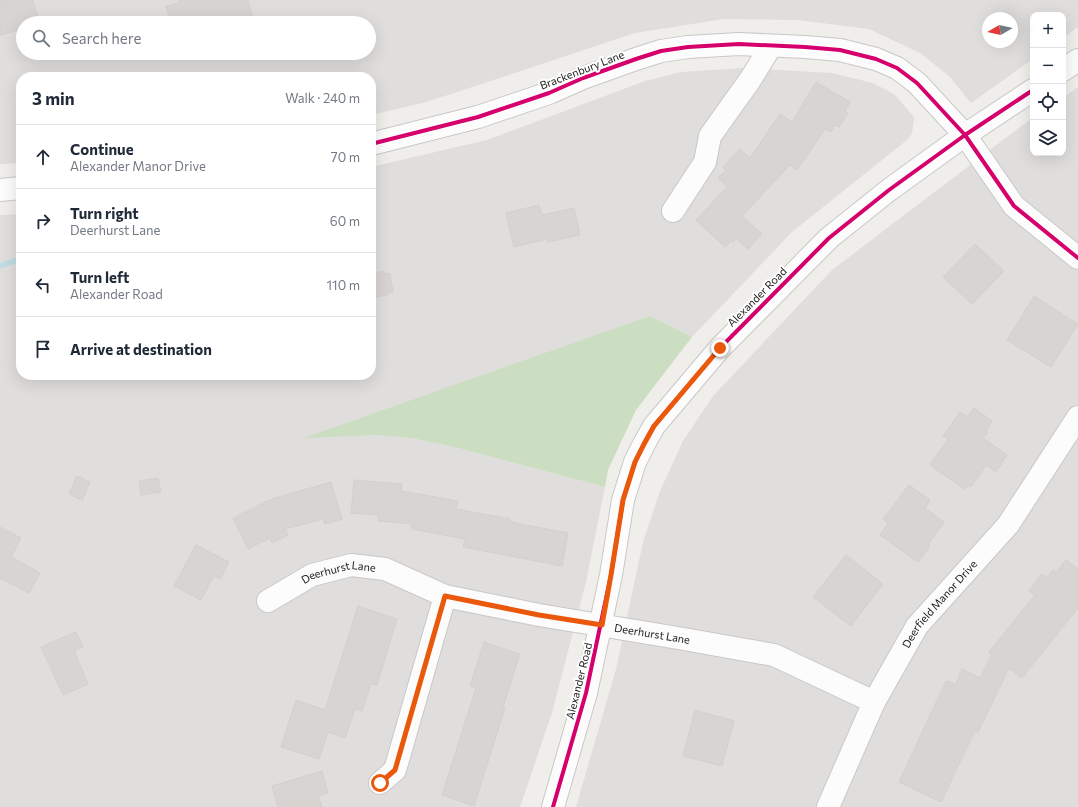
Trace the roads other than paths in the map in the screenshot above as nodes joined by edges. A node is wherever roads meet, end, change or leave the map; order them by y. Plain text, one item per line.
1 (771, 46) junction
2 (1078, 60) edge
3 (1066, 68) edge
4 (1030, 92) edge
5 (965, 136) junction
6 (376, 143) edge
7 (16, 188) edge
8 (0, 190) edge
9 (673, 211) dead end
10 (1078, 258) edge
11 (1078, 417) edge
12 (445, 596) junction
13 (268, 601) dead end
14 (602, 625) junction
15 (874, 702) junction
16 (380, 783) dead end
17 (553, 807) edge
18 (828, 807) edge

1 - 5 street, Brackenbury Lane
1 - 6 street, Brackenbury Lane
1 - 9 street
2 - 3 street
4 - 5 street, Alexander Road
5 - 10 street, Brackenbury Lane
5 - 14 street, Alexander Road
7 - 8 street
11 - 15 street, Deerfield Manor Drive
12 - 13 street, Deerhurst Lane
12 - 14 street, Deerhurst Lane
12 - 16 street
14 - 15 street, Deerhurst Lane
14 - 17 street, Alexander Road
15 - 18 street, Deerfield Manor Drive

